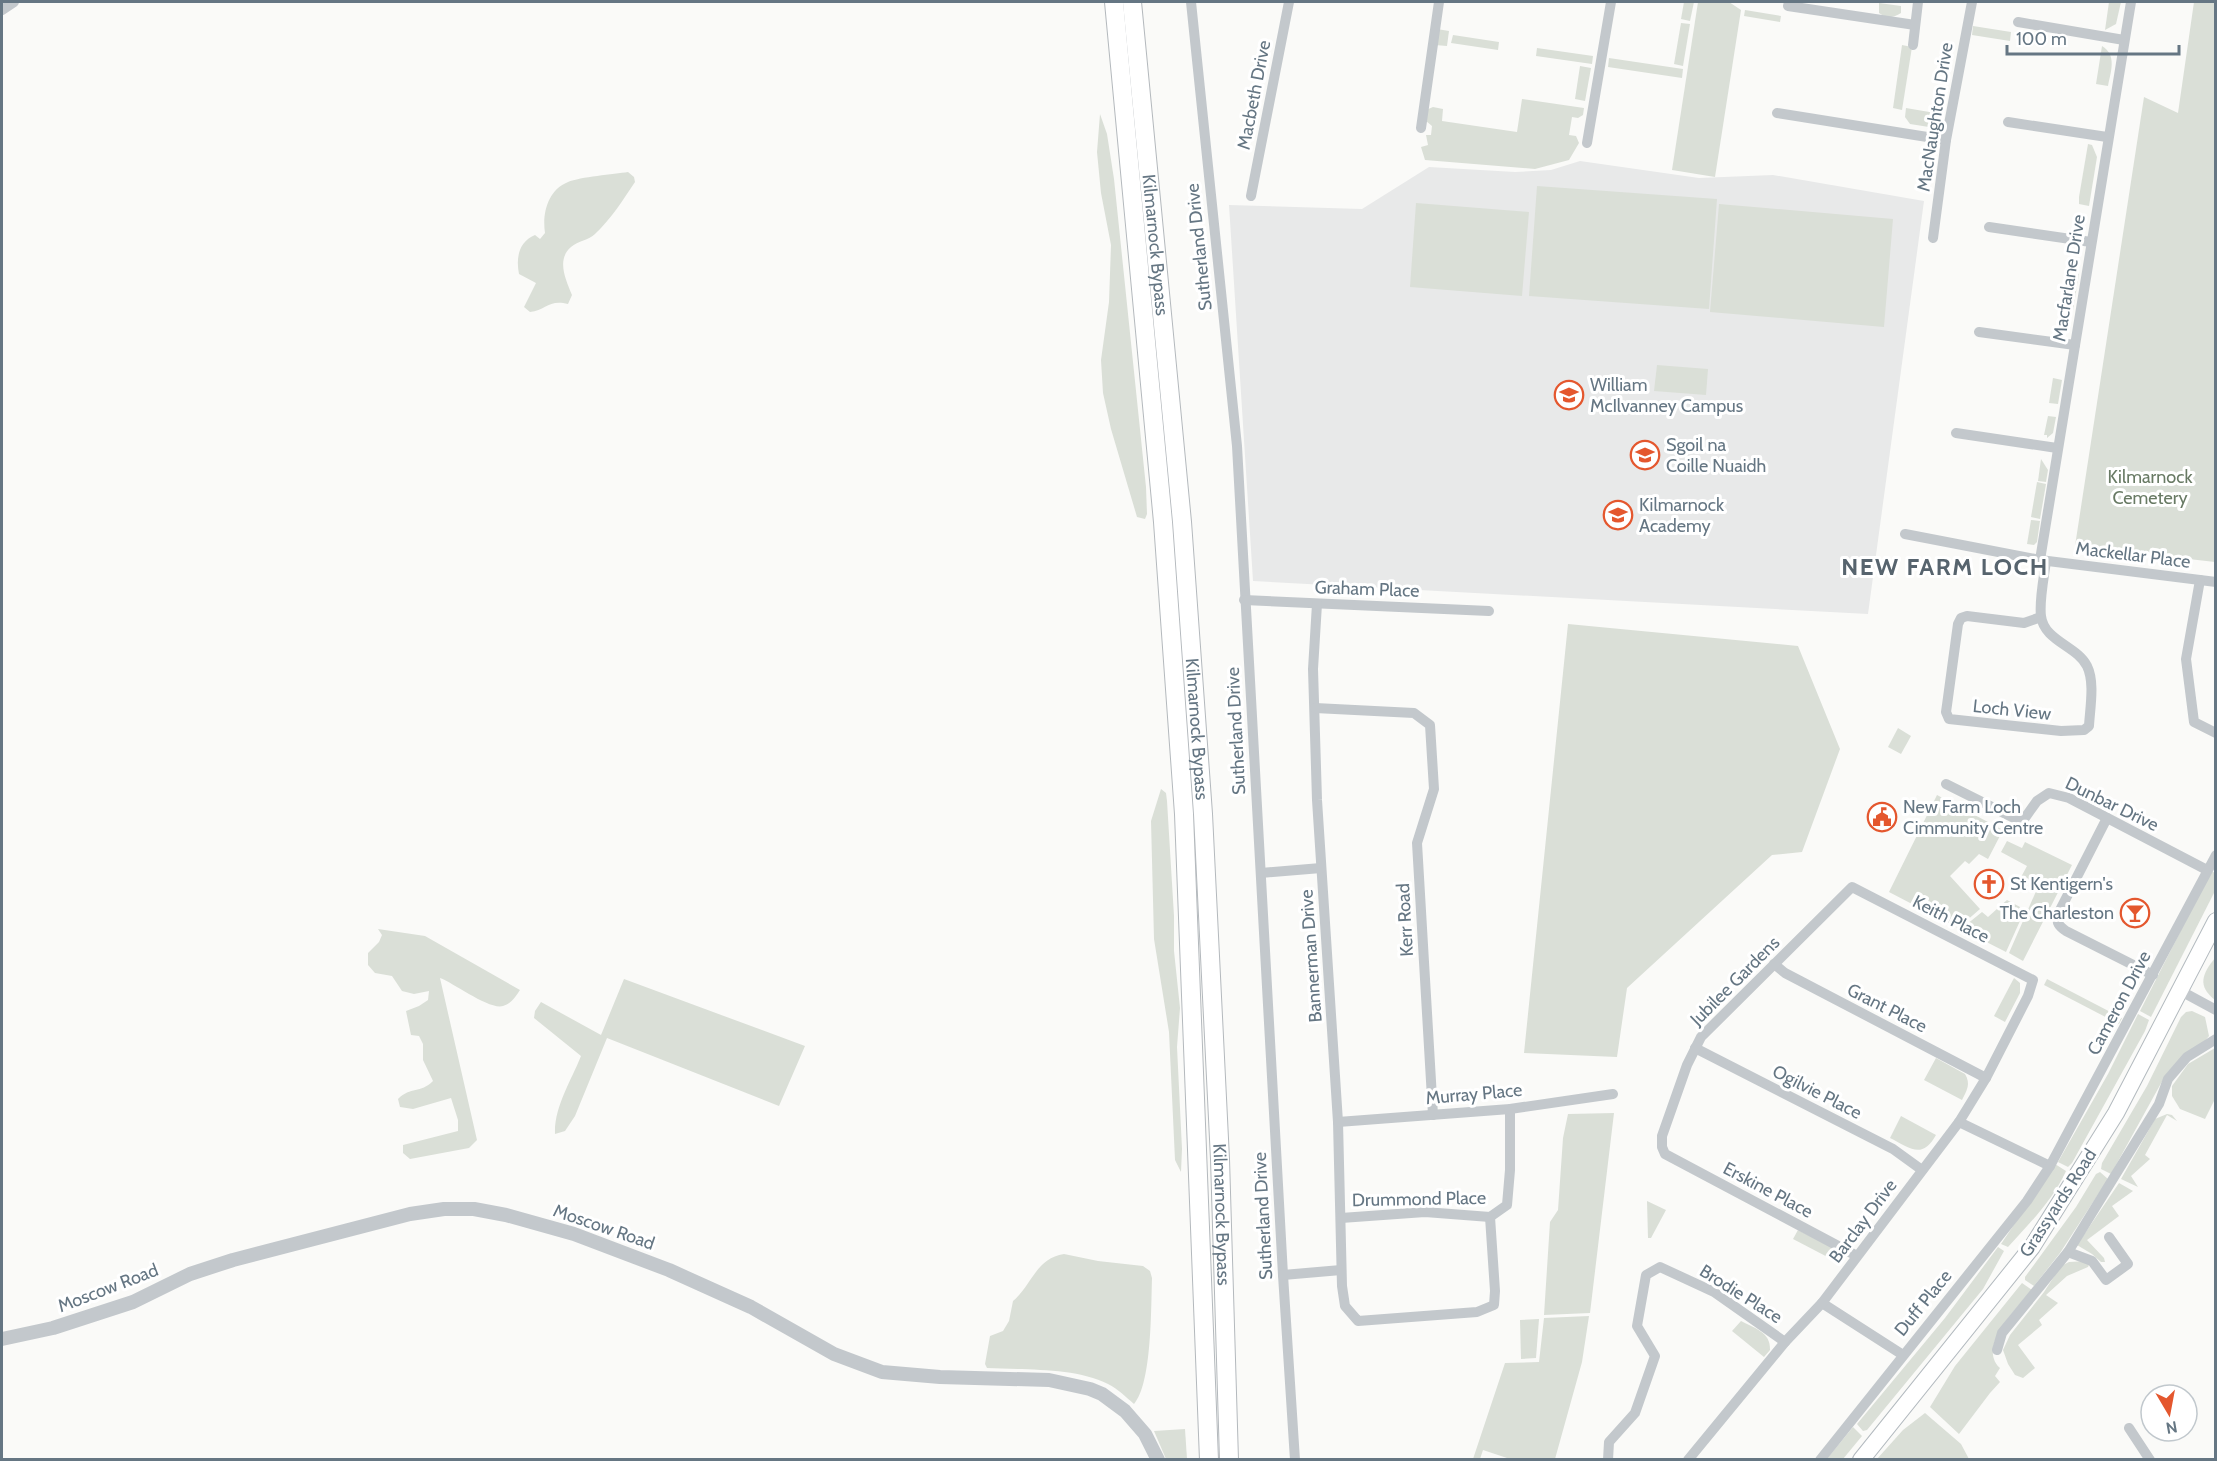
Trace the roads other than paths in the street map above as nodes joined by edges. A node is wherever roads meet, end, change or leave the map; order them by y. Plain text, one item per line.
1 (14, 2) edge
2 (1114, 2) edge
3 (1132, 2) edge
4 (1191, 2) edge
5 (1289, 2) edge
6 (1439, 2) edge
7 (1611, 2) edge
8 (1918, 2) edge
9 (1971, 2) edge
10 (2131, 2) edge
11 (1788, 4) edge
12 (2, 10) edge
13 (2018, 22) dead end
14 (1915, 25) junction
15 (2124, 40) junction
16 (1913, 45) dead end
17 (1777, 113) dead end
18 (2008, 122) dead end
19 (1421, 128) dead end
20 (2107, 137) junction
21 (1946, 140) junction
22 (1587, 143) dead end
23 (1251, 196) dead end
24 (1989, 227) dead end
25 (1933, 238) dead end
26 (2091, 242) junction
27 (1978, 332) dead end
28 (2075, 345) junction
29 (1956, 434) dead end
30 (2058, 447) junction
31 (1905, 534) dead end
32 (2043, 561) junction
33 (2200, 580) junction
34 (2216, 582) edge
35 (1244, 600) junction
36 (1317, 604) junction
37 (1489, 611) dead end
38 (2041, 617) junction
39 (1315, 708) junction
40 (2216, 733) edge
41 (1946, 784) dead end
42 (2107, 818) junction
43 (2216, 855) edge
44 (1321, 868) junction
45 (2207, 870) junction
46 (1261, 873) junction
47 (1852, 887) joint
48 (2216, 921) edge
49 (1774, 964) junction
50 (2153, 975) junction
51 (2033, 980) joint
52 (2179, 990) junction
53 (2216, 1010) edge
54 (2216, 1039) edge
55 (1695, 1048) junction
56 (1986, 1078) junction
57 (1613, 1094) dead end
58 (1510, 1109) junction
59 (1433, 1115) junction
60 (1338, 1122) junction
61 (1959, 1122) junction
62 (1663, 1152) joint
63 (2050, 1166) junction
64 (1922, 1170) junction
65 (1490, 1217) junction
66 (1341, 1218) junction
67 (2109, 1237) dead end
68 (2068, 1252) junction
69 (1857, 1256) junction
70 (1341, 1270) junction
71 (1283, 1275) junction
72 (1822, 1302) junction
73 (2, 1339) edge
74 (1785, 1342) junction
75 (1997, 1350) dead end
76 (1903, 1355) junction
77 (1228, 1405) junction
78 (2129, 1428) dead end
79 (1208, 1438) junction
80 (1158, 1460) edge
81 (1203, 1460) edge
82 (1209, 1460) edge
83 (1229, 1460) edge
84 (1241, 1460) edge
85 (1295, 1460) edge
86 (1608, 1460) edge
87 (1688, 1460) edge
88 (1820, 1460) edge
89 (1861, 1460) edge
90 (2150, 1460) edge

1 - 12 street
2 - 79 highway, Kilmarnock Bypass
3 - 77 highway, Kilmarnock Bypass
4 - 35 street, Sutherland Drive
5 - 23 street, Macbeth Drive
6 - 19 street
7 - 22 street
8 - 14 street
9 - 21 street, MacNaughton Drive
10 - 15 street, Macfarlane Drive
11 - 14 street
13 - 15 street
14 - 16 street
15 - 20 street, Macfarlane Drive
17 - 21 street
18 - 20 street
20 - 26 street, Macfarlane Drive
21 - 25 street, MacNaughton Drive
24 - 26 street
26 - 28 street, Macfarlane Drive
27 - 28 street
28 - 30 street, Macfarlane Drive
29 - 30 street
30 - 32 street, Macfarlane Drive
31 - 32 street, Mackellar Place
32 - 33 street, Mackellar Place
32 - 38 street
33 - 34 street, Mackellar Place
33 - 40 street
35 - 36 street, Graham Place
35 - 46 street, Sutherland Drive
36 - 37 street, Graham Place
36 - 39 street, Bannerman Drive
38 - 38 street, Loch View
39 - 44 street, Bannerman Drive
39 - 59 street, Kerr Road
41 - 42 street, Dunbar Drive
42 - 45 street, Dunbar Drive
42 - 50 street
43 - 45 street, Cameron Drive
44 - 46 street
44 - 60 street, Bannerman Drive
45 - 50 street, Cameron Drive
46 - 71 street, Sutherland Drive
47 - 49 street, Jubilee Gardens
47 - 51 street, Keith Place
48 - 52 main road, Grassyards Road
49 - 55 street, Jubilee Gardens
49 - 56 street, Grant Place
50 - 63 street, Cameron Drive
51 - 56 street, Barclay Drive
52 - 53 street
52 - 89 main road, Grassyards Road
54 - 68 street
55 - 62 street, Jubilee Gardens
55 - 64 street, Ogilvie Place
56 - 61 street, Barclay Drive
57 - 58 street, Murray Place
58 - 59 street, Murray Place
58 - 65 street, Drummond Place
59 - 60 street, Murray Place
60 - 66 street, Bannerman Drive
61 - 63 street
61 - 64 street, Barclay Drive
62 - 69 street, Erskine Place
63 - 76 street, Duff Place
64 - 69 street, Barclay Drive
65 - 66 street, Drummond Place
65 - 70 street, Bannerman Drive
66 - 70 street, Bannerman Drive
67 - 68 street
68 - 75 street
69 - 72 street, Barclay Drive
70 - 71 street
71 - 85 street, Sutherland Drive
72 - 74 street, Barclay Drive
72 - 76 street
73 - 80 street, Moscow Road
74 - 86 street, Brodie Place
74 - 87 street, Barclay Drive
76 - 88 street, Duff Place
77 - 83 highway, Kilmarnock Bypass
77 - 84 highway
78 - 90 street
79 - 81 highway
79 - 82 highway, Kilmarnock Bypass

